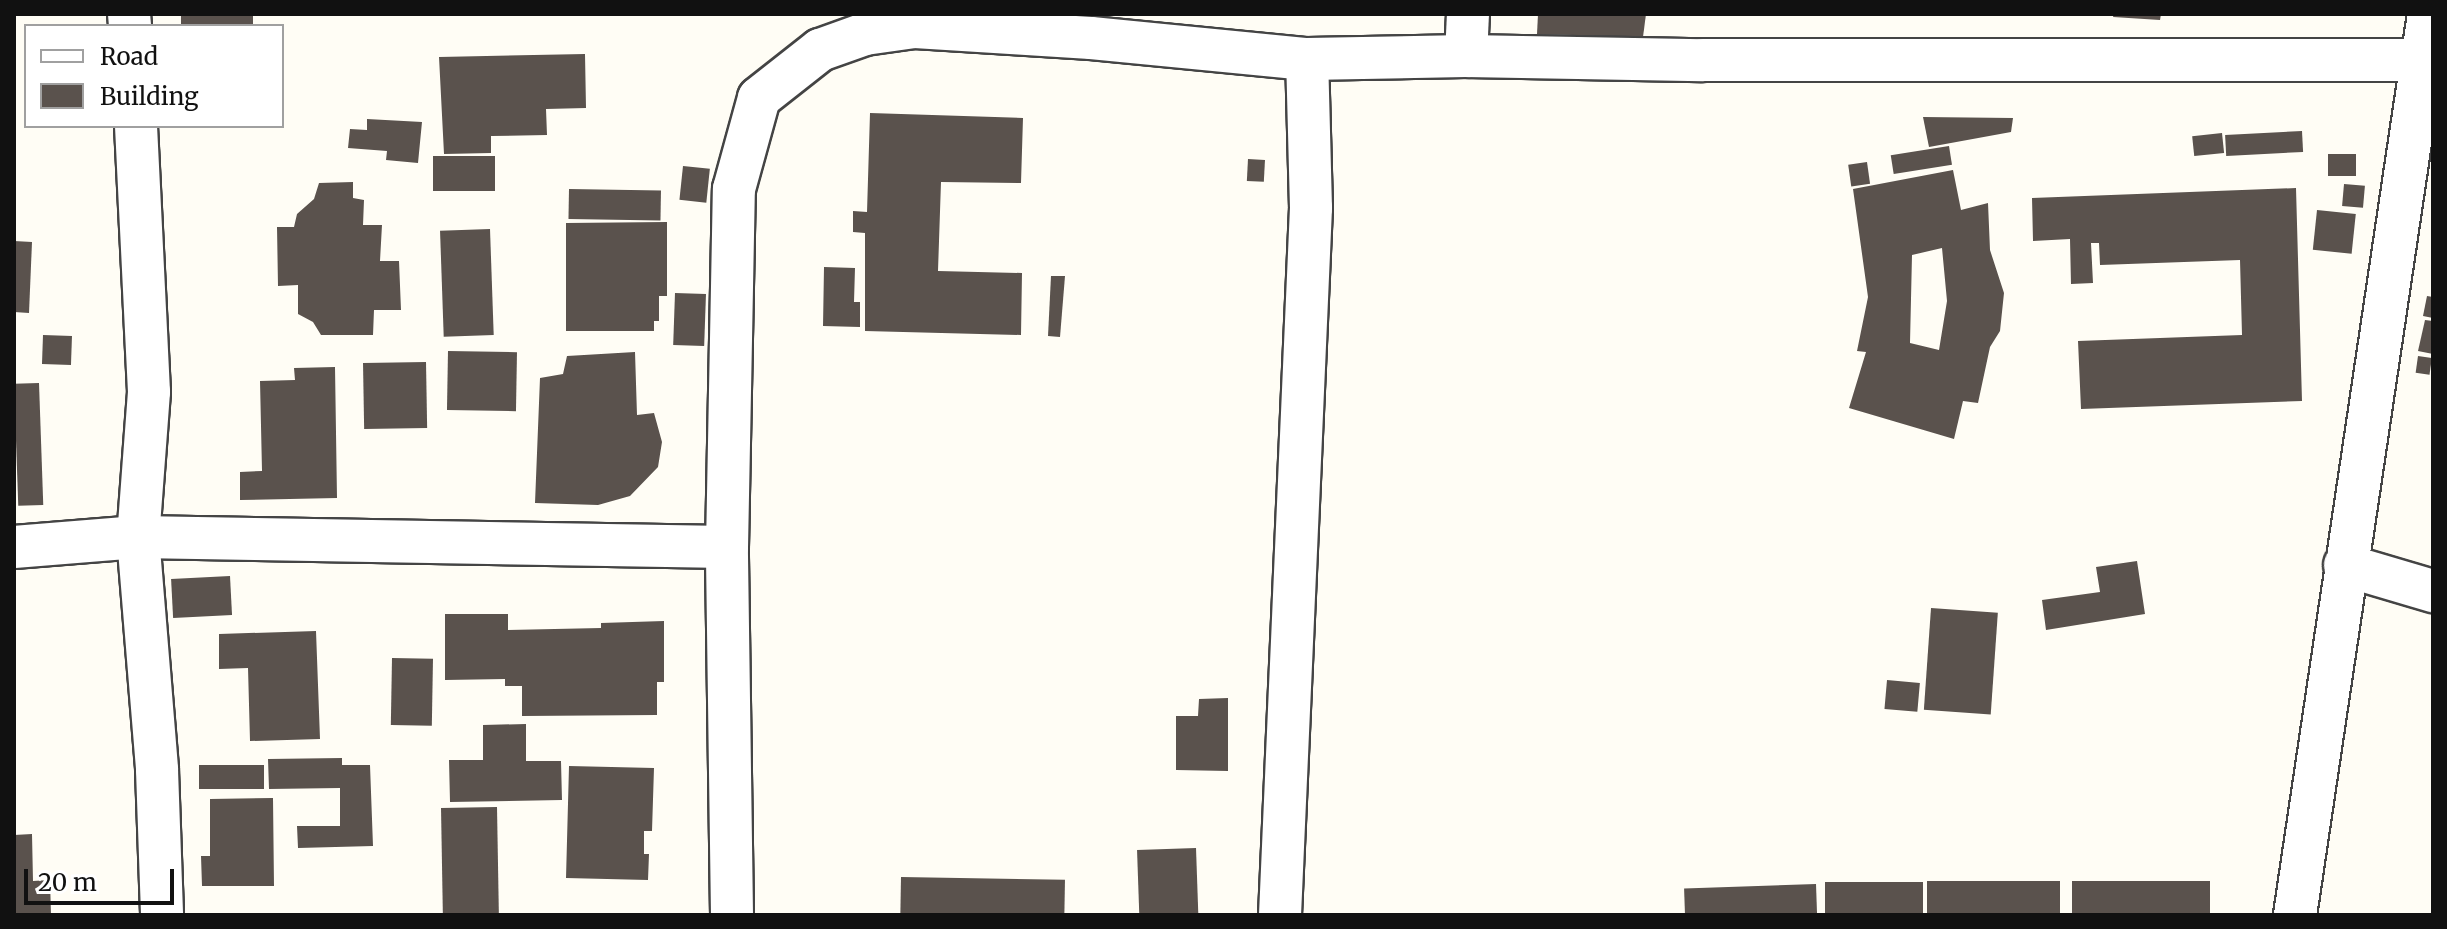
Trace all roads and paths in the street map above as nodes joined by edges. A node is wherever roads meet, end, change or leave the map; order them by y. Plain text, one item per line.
1 (1468, 14) edge
2 (2429, 14) edge
3 (1466, 56) junction
4 (1307, 59) junction
5 (2421, 60) junction
6 (136, 128) edge
7 (138, 537) junction
8 (14, 547) edge
9 (727, 547) junction
10 (2345, 565) junction
11 (2433, 591) edge
12 (162, 915) edge
13 (732, 915) edge
14 (1280, 915) edge
15 (2295, 915) edge

1 - 3 street
2 - 5 street
3 - 4 street
3 - 5 street
4 - 9 street
4 - 14 street
5 - 10 street
6 - 7 street
7 - 8 street
7 - 9 street
7 - 12 street
9 - 13 street
10 - 11 street
10 - 15 street

